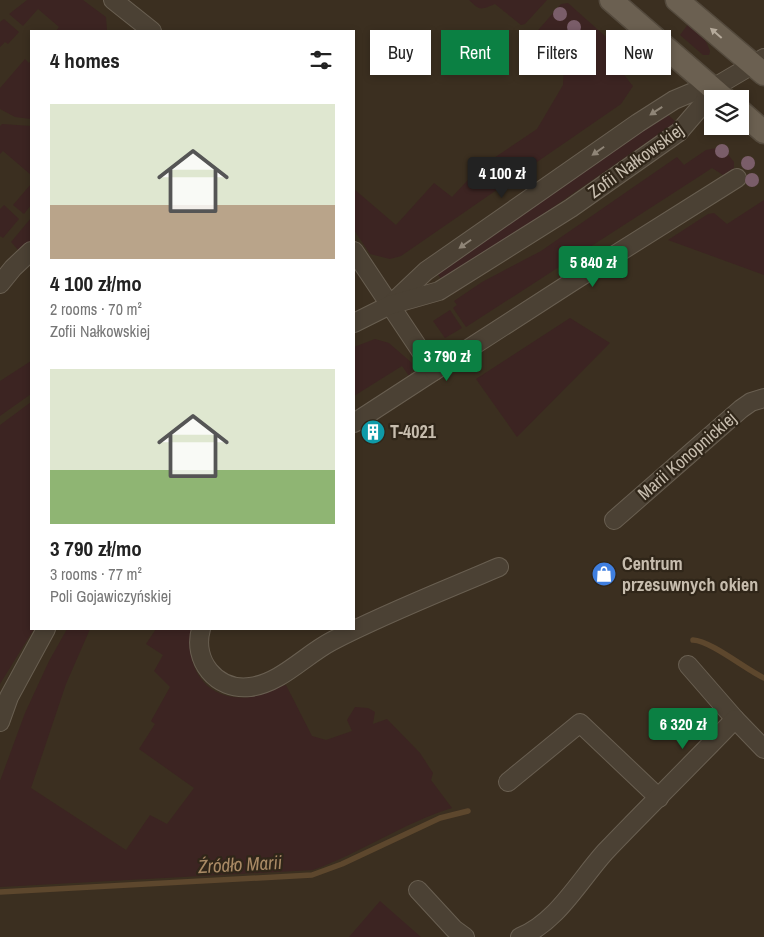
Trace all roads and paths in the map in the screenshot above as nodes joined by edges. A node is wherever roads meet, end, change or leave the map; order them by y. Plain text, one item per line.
1 (113, 0) edge
2 (611, 0) edge
3 (677, 0) edge
4 (151, 30) edge
5 (760, 65) edge
6 (716, 90) edge
7 (723, 90) edge
8 (704, 92) edge
9 (704, 103) edge
10 (749, 119) edge
11 (764, 132) edge
12 (737, 178) dead end
13 (30, 252) edge
14 (355, 253) edge
15 (0, 284) edge
16 (390, 305) junction
17 (355, 322) edge
18 (434, 371) junction
19 (764, 398) edge
20 (355, 422) edge
21 (614, 520) dead end
22 (499, 567) dead end
23 (45, 630) edge
24 (201, 630) edge
25 (688, 665) dead end
26 (736, 719) junction
27 (0, 722) edge
28 (764, 749) edge
29 (508, 782) dead end
30 (659, 798) junction
31 (418, 890) dead end
32 (465, 937) edge
33 (520, 937) edge

1 - 4 street
2 - 6 main road
5 -> 3 main road
5 - 7 street, Zofii Nałkowskiej
8 -> 16 street, Zofii Nałkowskiej
9 - 16 street, Zofii Nałkowskiej
10 - 11 main road
12 - 18 street
13 - 15 street
14 - 16 street
16 - 17 street, Zofii Nałkowskiej
16 - 18 street
18 - 20 street
19 - 21 street, Marii Konopnickiej
22 - 24 street
23 - 27 street
25 - 26 street
26 - 28 street
26 - 30 street
29 - 30 street
30 - 33 street
31 - 32 street

